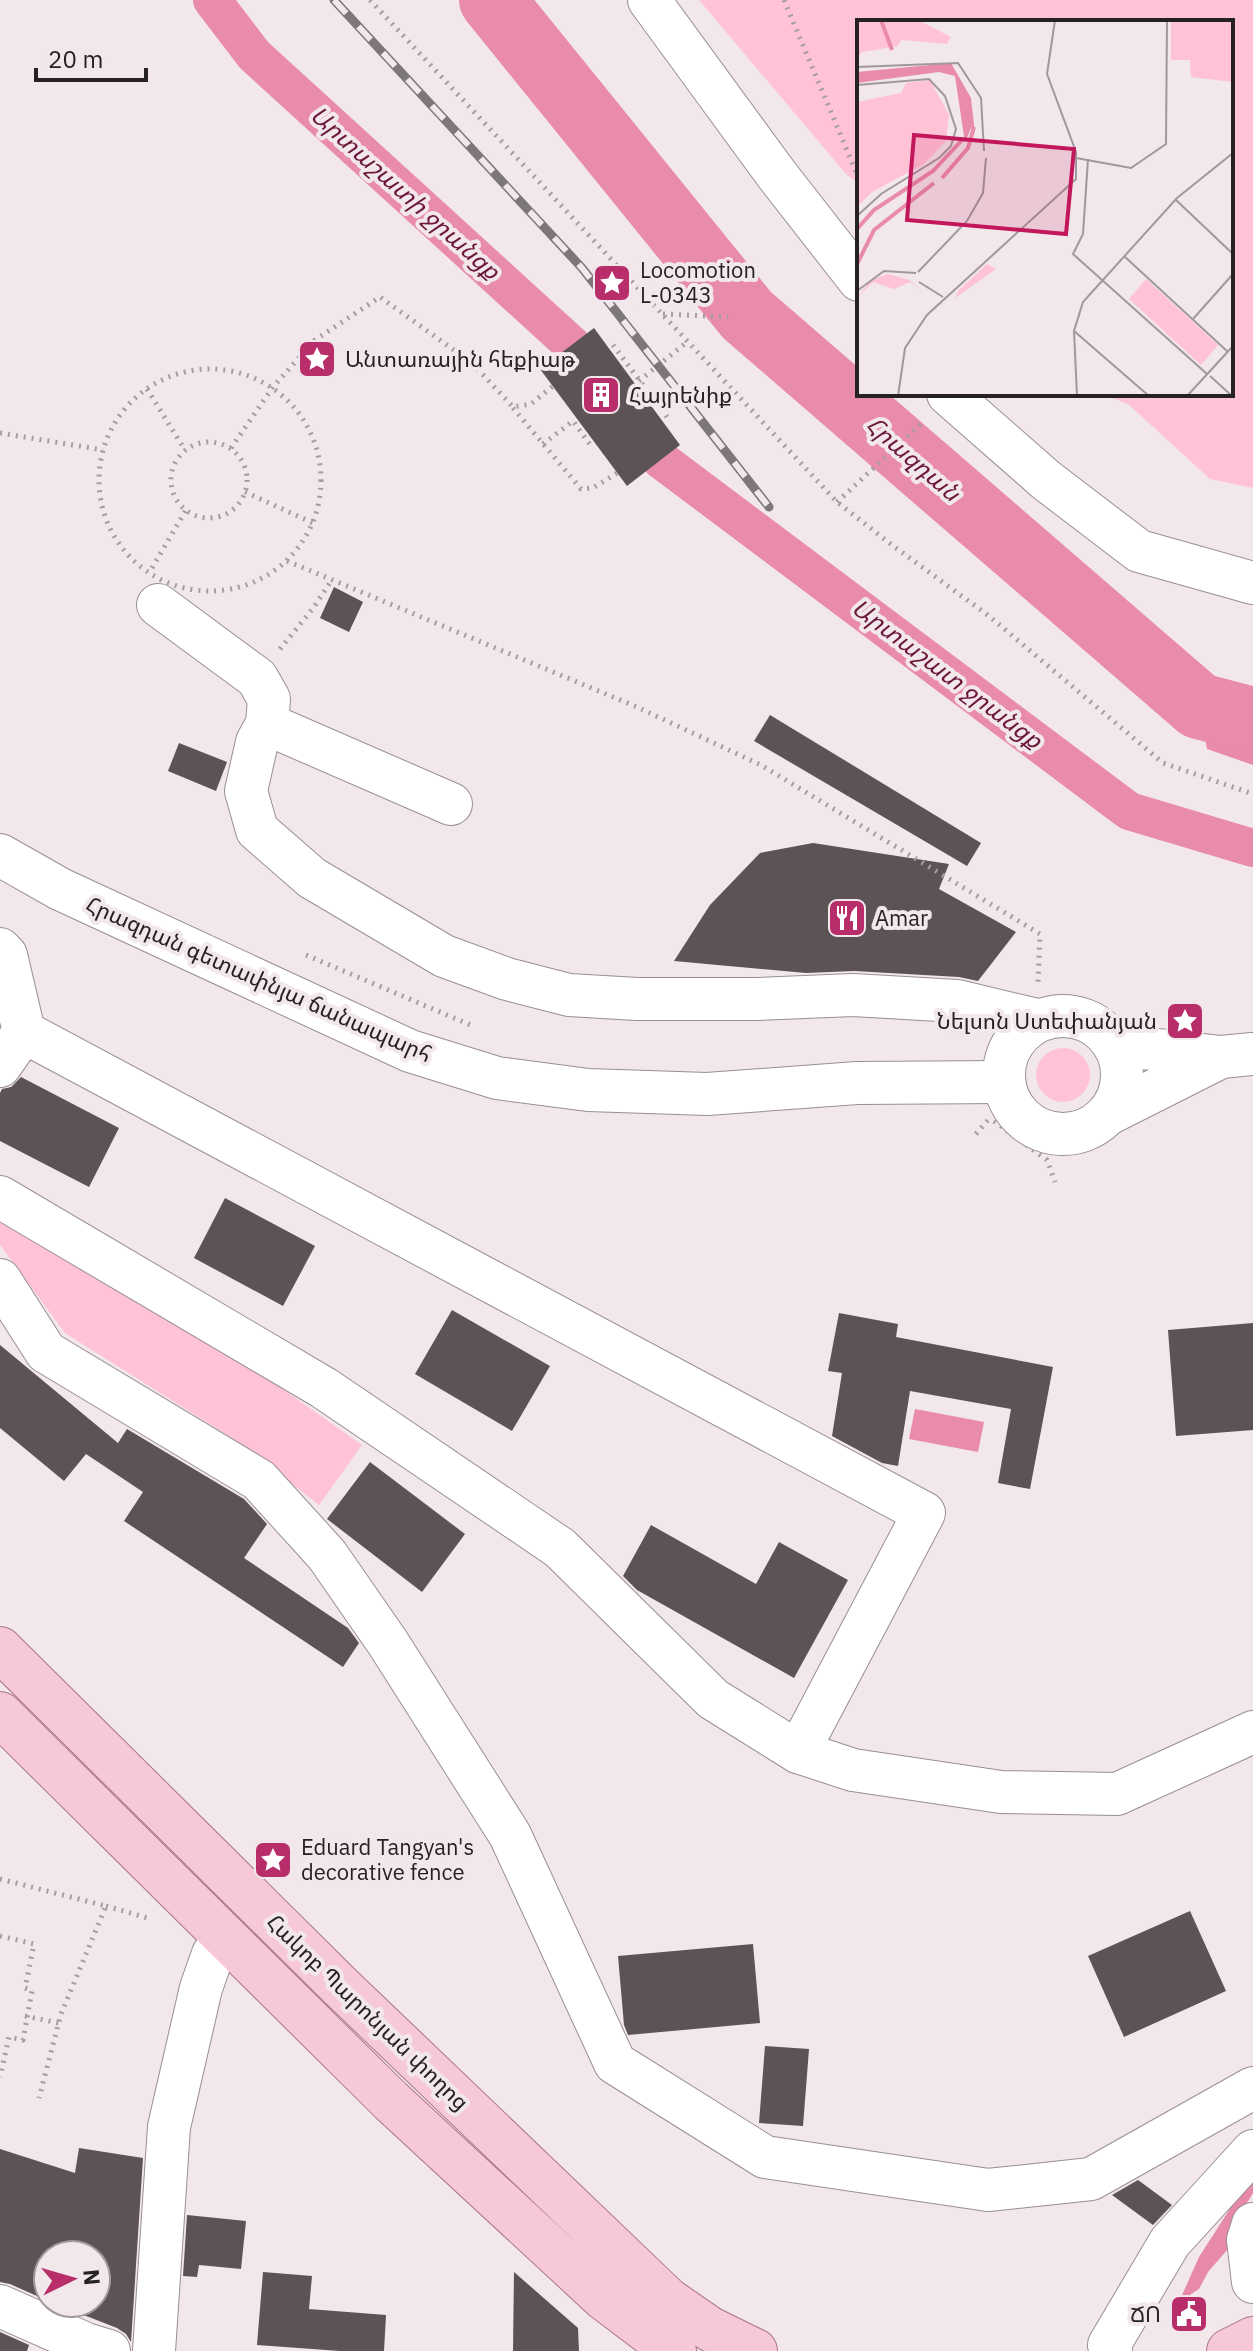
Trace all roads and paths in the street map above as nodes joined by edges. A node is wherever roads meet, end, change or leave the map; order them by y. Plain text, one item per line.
1 (370, 0) edge
2 (649, 0) edge
3 (784, 0) edge
4 (857, 174) edge
5 (857, 277) edge
6 (662, 314) junction
7 (728, 317) dead end
8 (687, 342) junction
9 (613, 345) dead end
10 (639, 381) junction
11 (553, 386) dead end
12 (273, 387) junction
13 (147, 389) junction
14 (948, 396) edge
15 (950, 396) edge
16 (513, 407) junction
17 (670, 421) dead end
18 (0, 433) edge
19 (543, 444) junction
20 (591, 446) dead end
21 (231, 448) junction
22 (103, 450) junction
23 (185, 450) junction
24 (617, 473) dead end
25 (245, 492) junction
26 (837, 502) junction
27 (186, 510) junction
28 (313, 523) junction
29 (287, 561) junction
30 (331, 581) junction
31 (1253, 583) edge
32 (154, 589) junction
33 (320, 598) junction
34 (327, 602) dead end
35 (294, 632) dead end
36 (267, 724) junction
37 (1253, 794) edge
38 (451, 804) dead end
39 (0, 855) edge
40 (0, 949) edge
41 (1037, 1020) junction
42 (24, 1032) junction
43 (1115, 1045) junction
44 (1237, 1056) edge
45 (0, 1066) edge
46 (997, 1100) junction
47 (1108, 1114) junction
48 (1055, 1182) dead end
49 (0, 1197) edge
50 (0, 1280) edge
51 (0, 1649) edge
52 (0, 1714) edge
53 (1253, 1732) edge
54 (798, 1752) junction
55 (0, 1879) edge
56 (106, 1906) junction
57 (156, 1921) dead end
58 (0, 1936) edge
59 (225, 1938) junction
60 (26, 2016) junction
61 (59, 2023) junction
62 (0, 2077) edge
63 (1253, 2088) edge
64 (39, 2098) dead end
65 (1253, 2151) edge
66 (1253, 2224) edge
67 (1253, 2282) edge
68 (0, 2306) edge
69 (1253, 2339) edge
70 (109, 2351) edge
71 (154, 2351) edge
72 (674, 2351) edge
73 (755, 2351) edge
74 (1111, 2351) edge
75 (1229, 2351) edge

1 - 6 path
2 - 5 street
3 - 4 path
6 - 7 path
6 - 8 path
8 - 10 path
8 - 26 path
9 - 10 path
10 - 17 path
11 - 16 path
12 - 13 path
12 - 16 path
12 - 21 path
12 - 28 path
13 - 22 path
13 - 23 path
14 - 26 path
15 - 31 street
16 - 19 path
18 - 22 path
19 - 20 path
19 - 24 path
21 - 23 path
21 - 25 path
22 - 32 path
23 - 27 path
25 - 27 path
25 - 28 path
26 - 37 path
27 - 32 path
28 - 29 path
29 - 30 path
29 - 32 path
30 - 33 path
30 - 41 path
32 - 36 street
33 - 34 path
33 - 35 path
36 - 38 street
36 - 41 street
39 - 46 street, Հրազդան գետափնյա ճանապարհ
40 - 42 street
41 - 43 street
41 - 46 street
42 - 45 street
42 - 54 street
43 - 44 street
43 - 47 street
44 - 47 street
46 - 47 street
46 - 48 path
49 - 54 street
50 - 63 street
51 - 73 main road, Հակոբ Պարոնյան փողոց
52 - 59 main road, Հակոբ Պարոնյան փողոց
53 - 54 street
55 - 56 path
56 - 57 path
56 - 61 path
58 - 60 path
59 - 71 street
59 - 72 main road, Հակոբ Պարոնյան փողոց
60 - 61 path
60 - 62 path
61 - 64 path
65 - 74 street
66 - 67 street
68 - 70 street
69 - 75 main road

